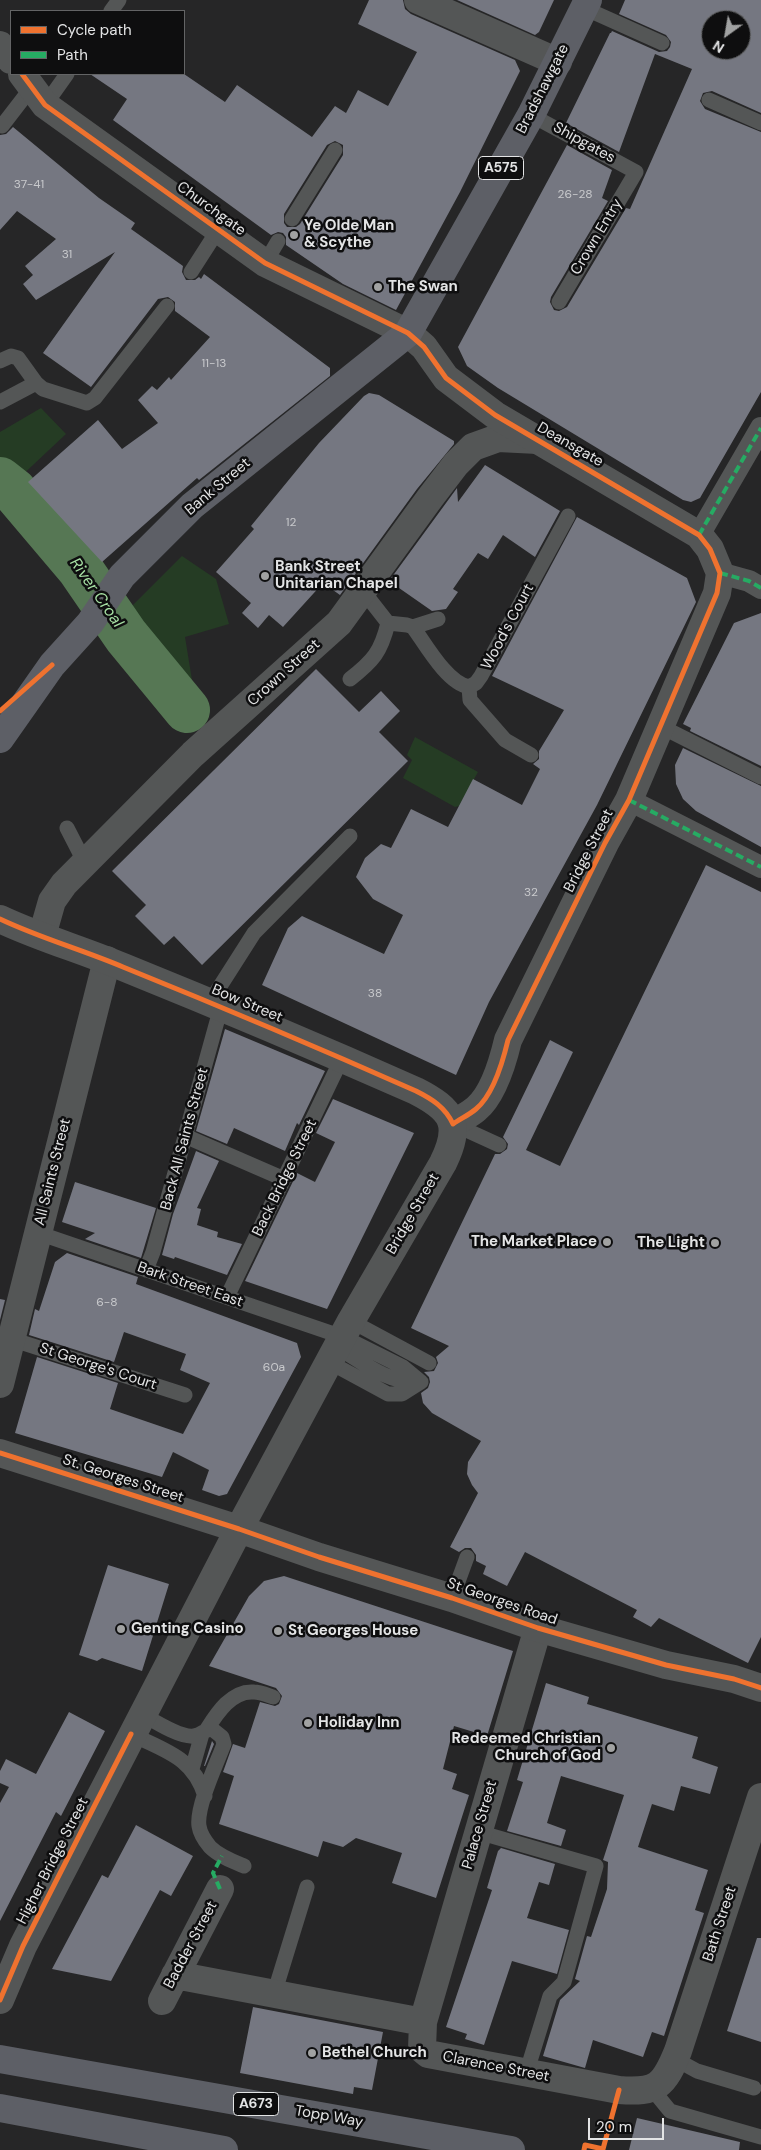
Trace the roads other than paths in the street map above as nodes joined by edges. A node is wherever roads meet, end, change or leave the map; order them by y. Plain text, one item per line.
1 (418, 0) edge
2 (586, 4) edge
3 (662, 43) dead end
4 (0, 45) edge
5 (10, 59) edge
6 (558, 62) junction
7 (65, 75) edge
8 (33, 88) edge
9 (709, 100) dead end
10 (531, 115) junction
11 (761, 123) edge
12 (2, 126) dead end
13 (335, 150) dead end
14 (636, 172) joint
15 (292, 219) dead end
16 (218, 230) junction
17 (191, 272) dead end
18 (559, 302) dead end
19 (167, 306) dead end
20 (408, 333) junction
21 (0, 361) edge
22 (36, 383) junction
23 (0, 402) edge
24 (761, 428) edge
25 (538, 440) junction
26 (568, 516) dead end
27 (699, 535) junction
28 (720, 572) junction
29 (761, 588) edge
30 (364, 591) junction
31 (438, 619) dead end
32 (388, 623) junction
33 (413, 627) junction
34 (52, 665) junction
35 (350, 679) dead end
36 (468, 687) junction
37 (0, 711) edge
38 (660, 726) junction
39 (0, 739) edge
40 (531, 755) dead end
41 (761, 778) edge
42 (629, 800) junction
43 (67, 828) dead end
44 (350, 836) dead end
45 (85, 863) junction
46 (761, 866) edge
47 (15, 927) edge
48 (107, 960) junction
49 (215, 1004) junction
50 (342, 1058) junction
51 (453, 1124) junction
52 (185, 1136) junction
53 (499, 1145) dead end
54 (284, 1179) junction
55 (38, 1233) junction
56 (146, 1270) junction
57 (227, 1297) junction
58 (12, 1338) junction
59 (340, 1342) junction
60 (429, 1363) dead end
61 (0, 1384) edge
62 (185, 1395) dead end
63 (0, 1453) edge
64 (239, 1529) junction
65 (467, 1557) dead end
66 (452, 1598) junction
67 (538, 1628) junction
68 (761, 1688) edge
69 (273, 1697) dead end
70 (137, 1724) junction
71 (205, 1732) junction
72 (192, 1769) junction
73 (205, 1796) junction
74 (761, 1797) edge
75 (478, 1832) junction
76 (754, 1843) edge
77 (244, 1866) dead end
78 (306, 1887) dead end
79 (220, 1889) dead end
80 (175, 1975) junction
81 (2, 1987) edge
82 (274, 1994) junction
83 (162, 2001) dead end
84 (423, 2022) junction
85 (677, 2055) junction
86 (0, 2058) edge
87 (526, 2074) junction
88 (754, 2088) dead end
89 (652, 2089) junction
90 (0, 2108) edge
91 (761, 2137) edge
92 (224, 2150) edge
93 (511, 2150) edge

1 - 6 street
2 - 3 lane
2 - 6 main road, Bradshawgate / A575
4 - 5 street
6 - 10 main road, Bradshawgate / A575
7 - 8 lane
8 - 12 lane
8 - 16 street, Churchgate
9 - 11 lane
10 - 14 lane, Shipgates
10 - 20 main road, Bradshawgate / A575
13 - 15 lane
14 - 18 lane, Crown Entry
16 - 17 lane
16 - 20 street, Churchgate
19 - 22 lane
20 - 25 street, Deansgate
20 - 34 main road, Bank Street / A575
21 - 22 lane
22 - 23 lane
24 - 27 street
25 - 27 street, Deansgate
25 - 30 street, Crown Street
26 - 36 lane, Wood's Court
27 - 28 street, Deansgate
28 - 29 street
28 - 38 street, Bridge Street
30 - 32 lane
30 - 45 street, Crown Street
31 - 33 lane
32 - 33 lane
32 - 35 lane
33 - 36 lane
34 - 37 main road, A575
34 - 39 main road, A575
36 - 40 lane
38 - 41 lane
38 - 42 street, Bridge Street
42 - 46 street
42 - 51 street, Bridge Street
43 - 45 lane
44 - 49 lane, Back All Saints Street
45 - 47 street, Crown Street
47 - 48 street, Bow Street
48 - 49 street, Bow Street
48 - 55 street, All Saints Street
49 - 50 street, Bow Street
49 - 52 lane, Back All Saints Street
50 - 51 street, Bow Street
50 - 54 lane, Back Bridge Street
51 - 53 lane
51 - 59 street, Bridge Street
52 - 54 lane
52 - 56 lane, Back All Saints Street
54 - 57 lane, Back Bridge Street
55 - 56 lane, Bark Street East
55 - 58 street, All Saints Street
56 - 57 lane, Bark Street East
57 - 59 lane, Bark Street East
58 - 61 street, All Saints Street
58 - 62 lane, St George's Court
59 - 59 lane
59 - 60 lane
59 - 64 street, Bridge Street
63 - 64 street, St. Georges Street
64 - 66 street, St Georges Road
64 - 70 street, Higher Bridge Street
65 - 66 lane
66 - 67 street, St Georges Road
67 - 68 street, St Georges Road
67 - 75 street, Palace Street
69 - 71 lane
70 - 71 lane
70 - 72 lane
70 - 81 street, Higher Bridge Street
71 - 72 lane
71 - 73 lane
72 - 73 lane
73 - 77 lane
74 - 76 street, Bath Street
75 - 84 street, Palace Street
75 - 87 lane
76 - 85 street, Bath Street
78 - 82 lane
79 - 80 street, Badder Street
80 - 82 street
80 - 83 street, Badder Street
82 - 84 street
84 - 87 street, Clarence Street
85 - 88 lane
85 - 89 street
86 - 93 main road, Topp Way / A673
87 - 89 street, Clarence Street
89 - 91 lane
90 - 92 main road

